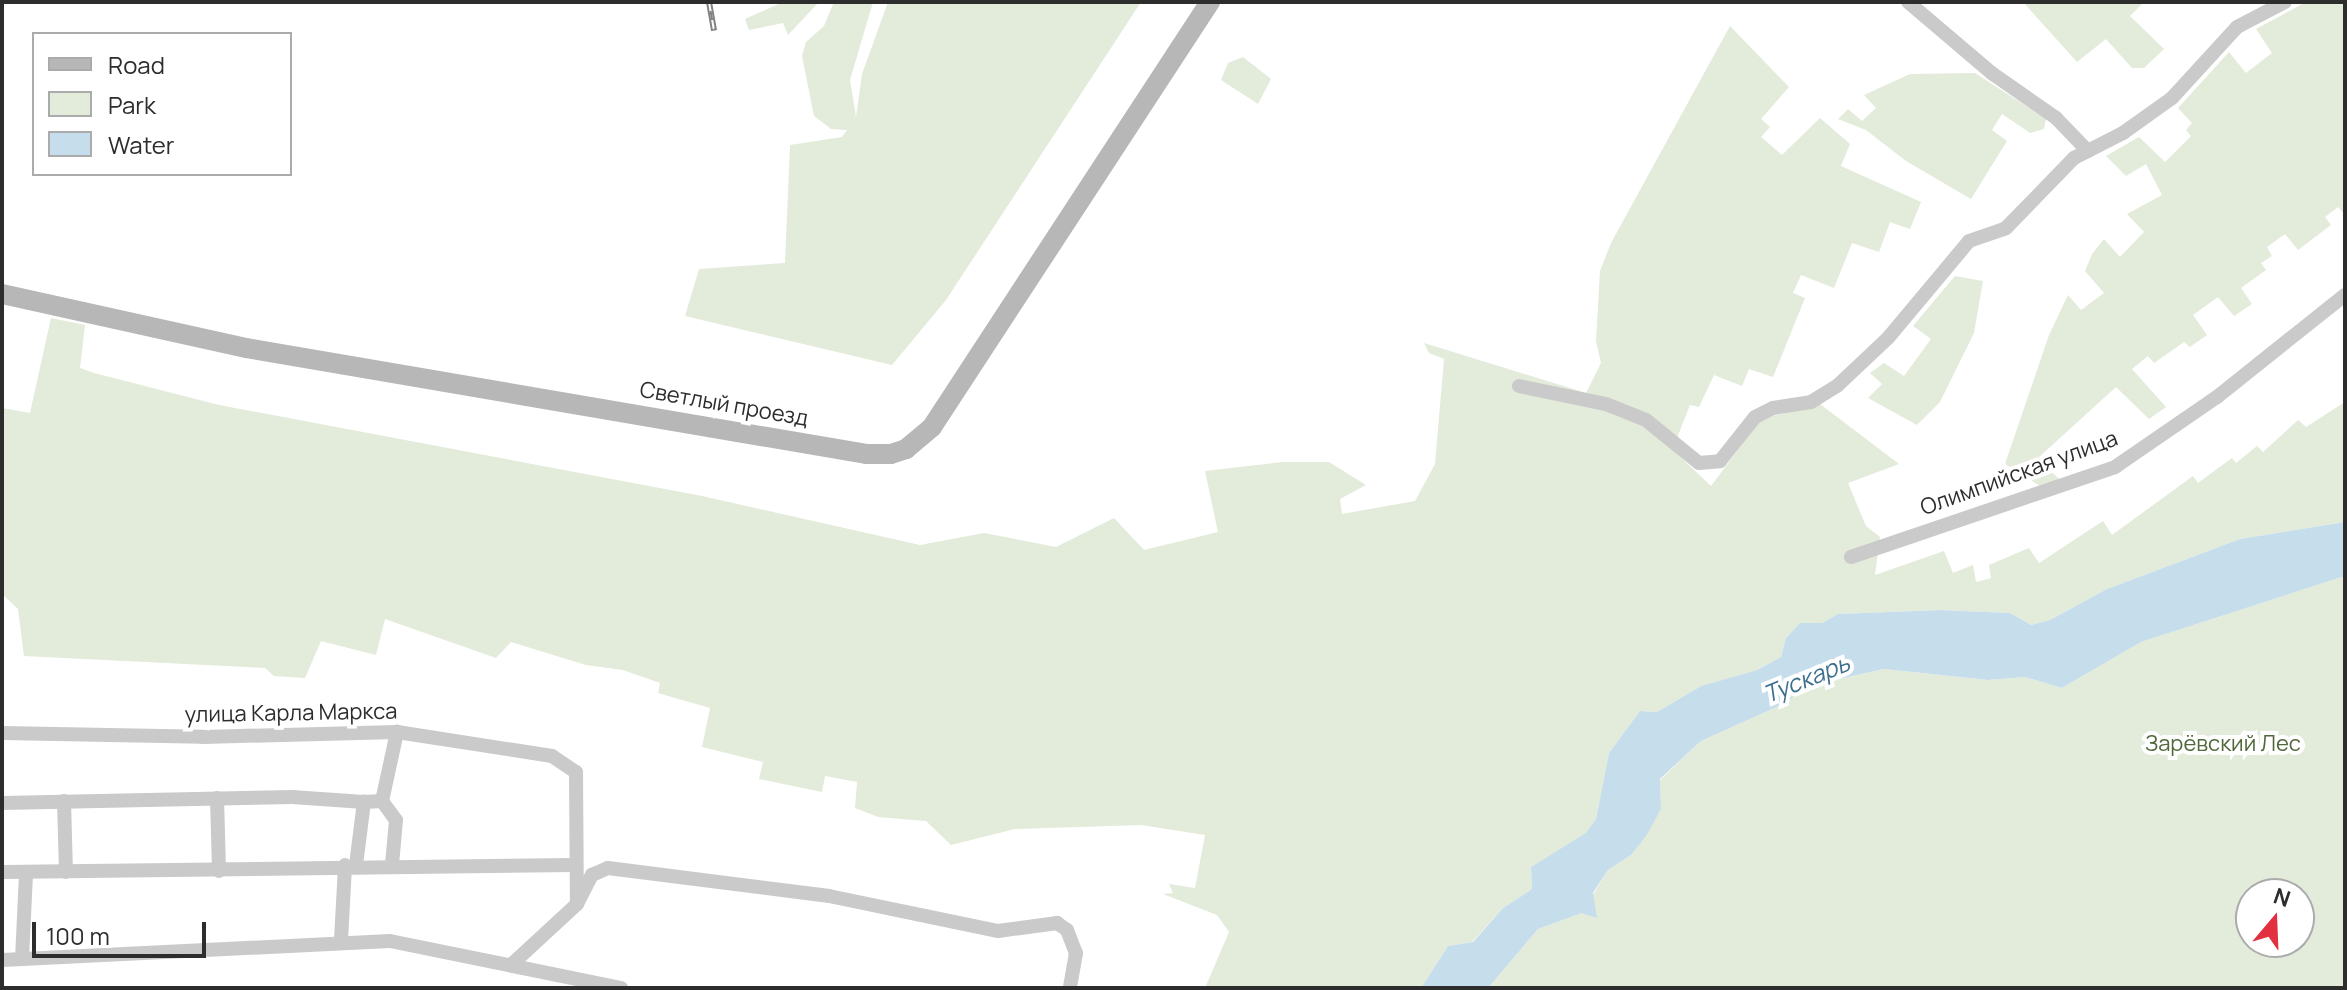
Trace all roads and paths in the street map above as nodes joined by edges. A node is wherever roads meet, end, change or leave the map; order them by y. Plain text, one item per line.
1 (1210, 2) edge
2 (1908, 2) edge
3 (2285, 2) edge
4 (2088, 151) junction
5 (2, 294) edge
6 (2345, 295) edge
7 (1519, 386) dead end
8 (1851, 557) dead end
9 (397, 732) junction
10 (2, 733) edge
11 (217, 798) junction
12 (64, 801) junction
13 (382, 801) junction
14 (364, 802) junction
15 (2, 803) edge
16 (351, 865) junction
17 (392, 865) junction
18 (576, 865) junction
19 (219, 871) junction
20 (2, 872) edge
21 (66, 872) junction
22 (26, 873) junction
23 (577, 904) junction
24 (341, 940) junction
25 (22, 959) junction
26 (2, 960) edge
27 (512, 964) junction
28 (621, 988) edge
29 (1070, 988) edge

1 - 5 street, Светлый проезд
2 - 4 street
3 - 4 street
4 - 7 street
6 - 8 street, Олимпийская улица
9 - 10 street, улица Карла Маркса
9 - 13 street
9 - 18 street, улица Карла Маркса
11 - 12 street
11 - 14 street
11 - 19 street
12 - 15 street
12 - 21 street
13 - 14 street
13 - 17 street
14 - 16 street
16 - 17 street
16 - 19 street
16 - 24 street
17 - 18 street
18 - 23 street, улица Карла Маркса
19 - 21 street
20 - 22 street
21 - 22 street
22 - 25 street
23 - 27 street
23 - 29 street
24 - 25 street
24 - 27 street
25 - 26 street
27 - 28 street

